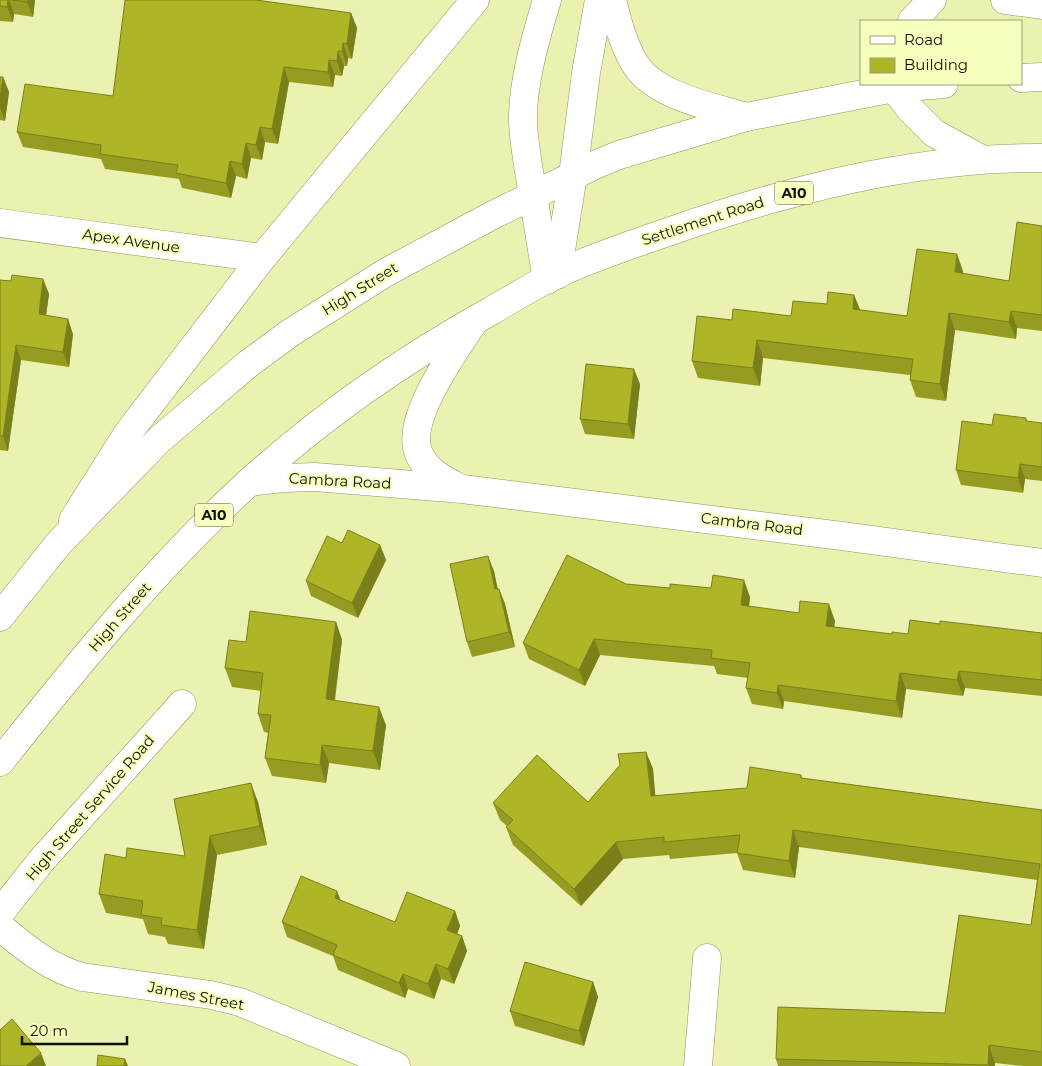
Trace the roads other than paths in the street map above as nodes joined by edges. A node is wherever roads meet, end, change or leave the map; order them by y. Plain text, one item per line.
1 (474, 0) edge
2 (547, 0) edge
3 (599, 0) edge
4 (612, 0) edge
5 (932, 0) edge
6 (1004, 0) edge
7 (1042, 5) edge
8 (913, 20) edge
9 (1022, 78) edge
10 (1042, 78) edge
11 (918, 85) edge
12 (893, 86) edge
13 (746, 117) junction
14 (1042, 158) edge
15 (981, 159) junction
16 (572, 175) junction
17 (533, 195) junction
18 (0, 223) edge
19 (262, 258) junction
20 (552, 277) junction
21 (475, 320) junction
22 (249, 482) junction
23 (462, 489) junction
24 (59, 543) junction
25 (1042, 563) edge
26 (0, 617) edge
27 (182, 704) dead end
28 (0, 762) edge
29 (0, 913) edge
30 (0, 927) edge
31 (708, 958) dead end
32 (396, 1066) edge
33 (698, 1066) edge

1 - 19 main road, High Street
2 - 17 main road
3 - 16 main road
4 - 13 main road
5 - 8 main road
6 - 7 main road
9 - 10 main road
11 - 12 main road
12 - 13 main road
12 - 15 main road
13 - 16 main road
14 - 15 main road, Settlement Road / A10
15 - 20 main road, Settlement Road / A10
16 - 17 main road
16 - 20 main road
17 - 20 main road
17 - 24 main road, High Street
18 - 19 main road, Apex Avenue
19 - 24 main road, High Street
20 - 21 main road, High Street / A10
21 - 22 main road, High Street / A10
21 - 23 main road, Cambra Road
22 - 23 main road, Cambra Road
22 - 28 main road, High Street / A10
23 - 25 main road, Cambra Road
24 - 26 main road, High Street
27 - 29 main road, High Street Service Road
30 - 32 main road, James Street
31 - 33 main road

